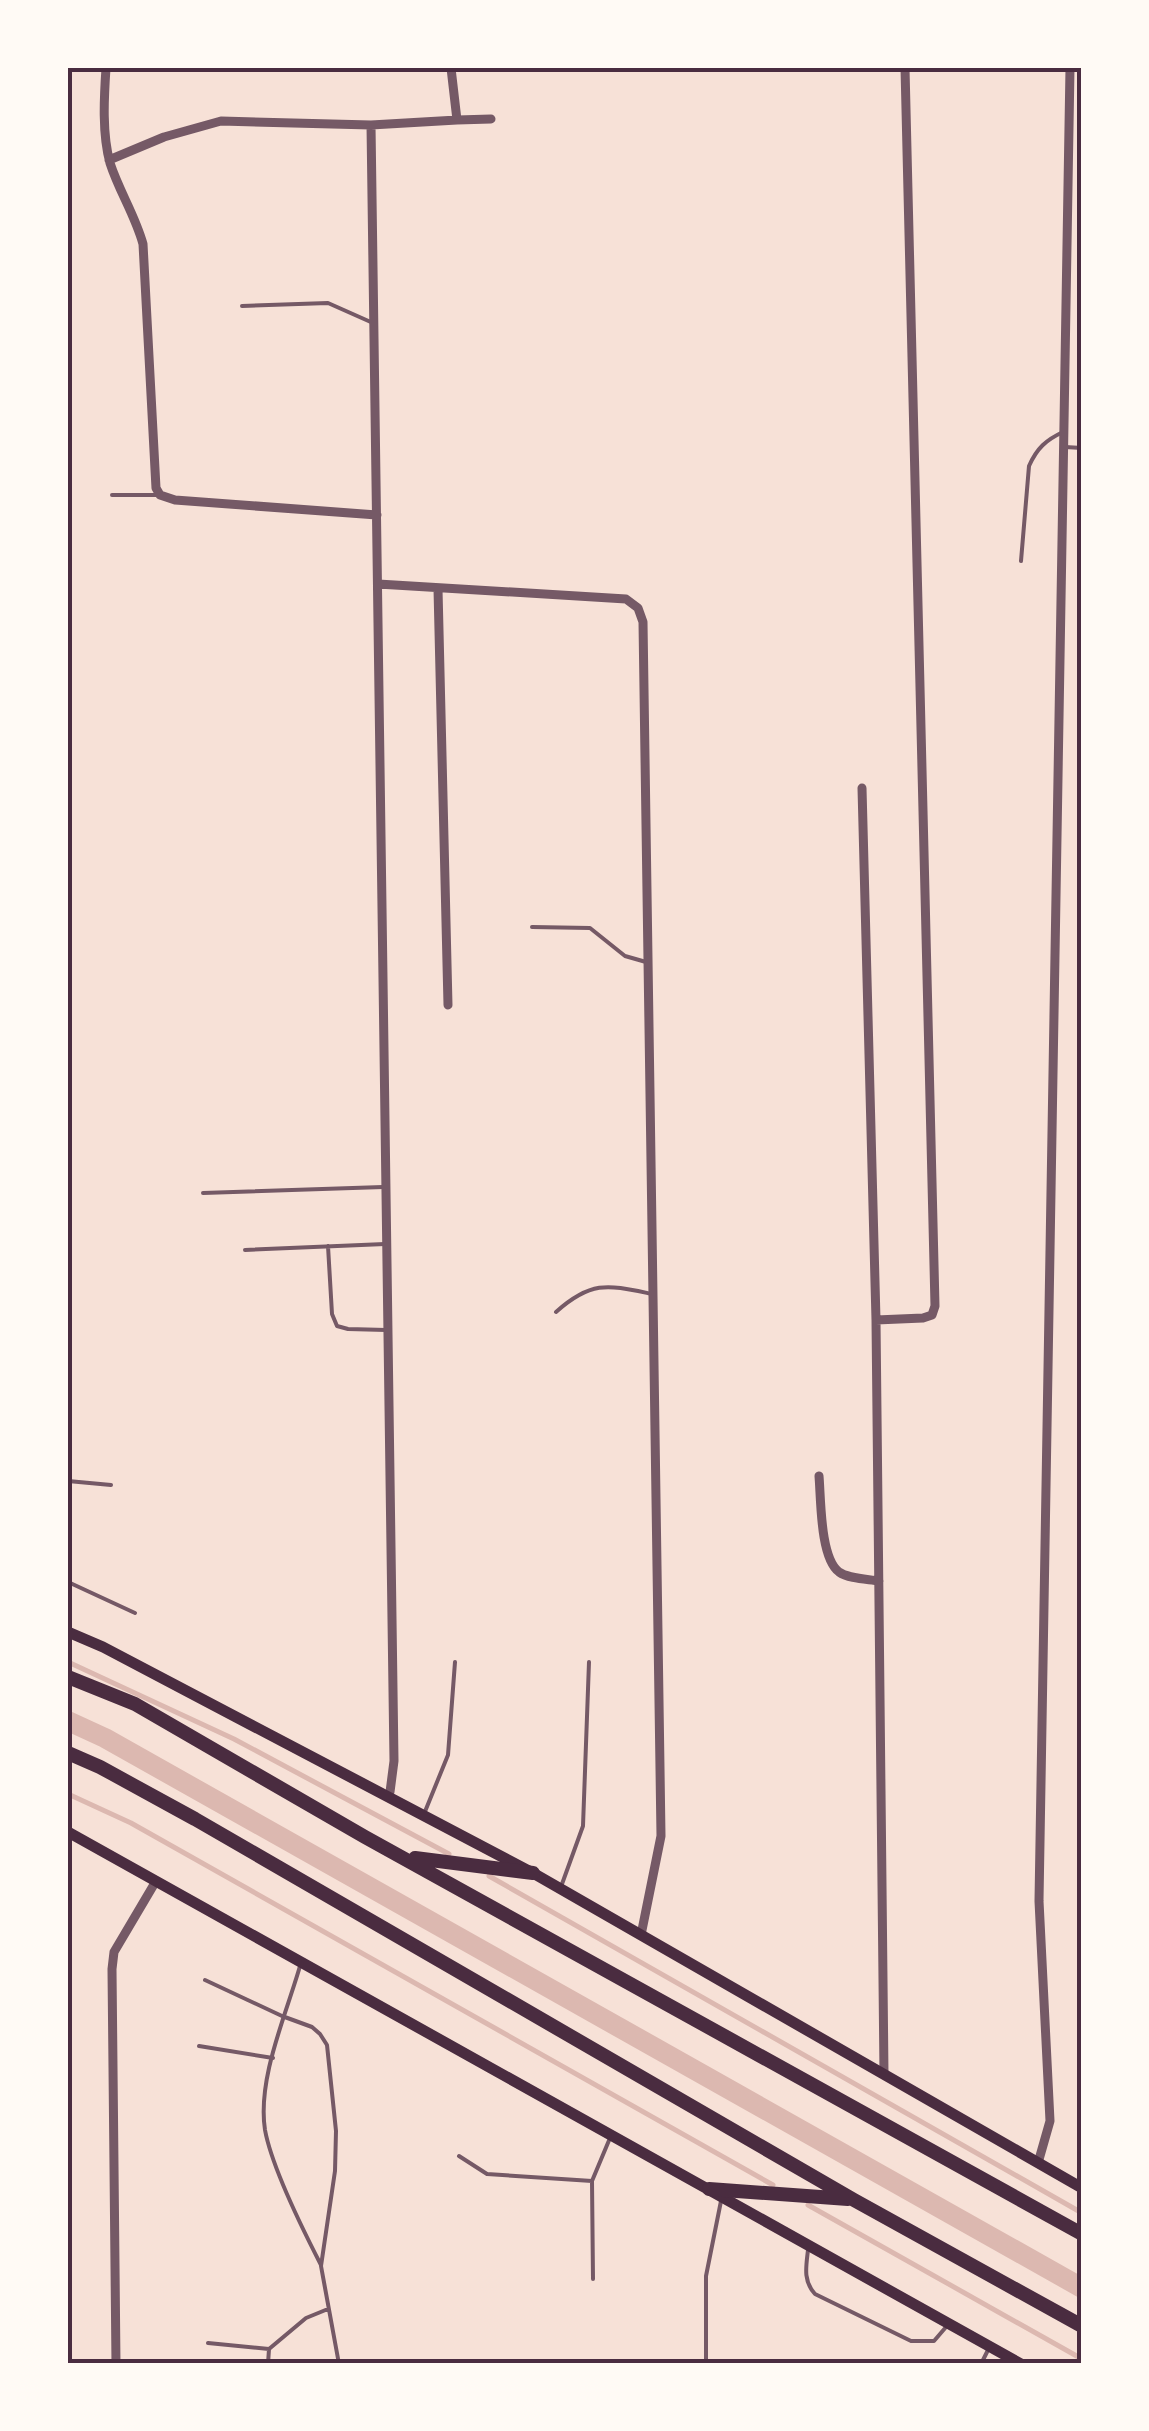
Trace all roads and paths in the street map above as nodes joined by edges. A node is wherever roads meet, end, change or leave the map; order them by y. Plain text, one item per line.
1 (106, 68) edge
2 (450, 68) edge
3 (904, 68) edge
4 (1070, 68) edge
5 (492, 119) dead end
6 (457, 120) junction
7 (371, 125) junction
8 (109, 160) junction
9 (242, 306) dead end
10 (374, 324) junction
11 (1065, 430) junction
12 (1064, 447) junction
13 (1082, 448) edge
14 (112, 495) dead end
15 (160, 495) junction
16 (377, 515) junction
17 (1021, 561) dead end
18 (378, 584) junction
19 (438, 589) junction
20 (862, 788) dead end
21 (532, 928) dead end
22 (648, 962) junction
23 (448, 1005) dead end
24 (386, 1187) junction
25 (203, 1192) dead end
26 (387, 1244) junction
27 (328, 1246) junction
28 (245, 1250) dead end
29 (652, 1294) junction
30 (556, 1312) dead end
31 (876, 1320) junction
32 (388, 1330) junction
33 (820, 1476) dead end
34 (68, 1482) edge
35 (111, 1486) dead end
36 (879, 1580) junction
37 (68, 1582) edge
38 (134, 1613) dead end
39 (68, 1632) edge
40 (455, 1662) dead end
41 (589, 1662) dead end
42 (68, 1677) edge
43 (68, 1753) edge
44 (390, 1792) dead end
45 (424, 1814) junction
46 (68, 1832) edge
47 (404, 1856) junction
48 (534, 1873) junction
49 (156, 1880) junction
50 (560, 1888) junction
51 (641, 1935) junction
52 (301, 1962) junction
53 (205, 1980) dead end
54 (282, 2016) junction
55 (199, 2046) dead end
56 (274, 2058) junction
57 (884, 2074) junction
58 (612, 2135) junction
59 (459, 2156) dead end
60 (1038, 2164) junction
61 (592, 2181) junction
62 (1082, 2188) edge
63 (716, 2193) junction
64 (854, 2200) junction
65 (1082, 2234) edge
66 (806, 2243) junction
67 (321, 2266) junction
68 (593, 2279) dead end
69 (328, 2309) junction
70 (949, 2324) junction
71 (1082, 2326) edge
72 (208, 2343) dead end
73 (990, 2346) junction
74 (269, 2349) junction
75 (116, 2364) edge
76 (268, 2364) edge
77 (339, 2364) edge
78 (706, 2364) edge
79 (981, 2364) edge
80 (1021, 2364) edge

1 - 8 street
2 - 6 street
3 - 31 street
4 - 11 street
5 - 6 street
6 - 7 street
7 - 8 street
7 - 10 street
8 - 15 street
9 - 10 lane
10 - 16 street
11 - 12 street
11 - 17 lane
12 - 13 lane
12 - 60 street
14 - 15 lane
15 - 16 street
16 - 18 street
18 - 19 street
18 - 24 street
19 - 22 street
19 - 23 street
20 - 31 street
21 - 22 lane
22 - 29 street
24 - 25 lane
24 - 26 street
26 - 27 lane
26 - 32 street
27 - 28 lane
27 - 32 lane
29 - 30 lane
29 - 51 street
31 - 36 street
32 - 44 street
33 - 36 street
34 - 35 lane
36 - 57 street
37 - 38 lane
39 - 45 main road
40 - 45 lane
41 - 50 lane
42 - 47 highway
43 - 64 highway
45 - 48 main road
46 - 49 main road
47 - 48 highway
47 - 65 highway
48 - 50 main road
49 - 52 main road
49 - 75 street
50 - 51 main road
51 - 57 main road
52 - 54 lane
52 - 58 main road
53 - 54 lane
54 - 56 lane
54 - 67 lane
55 - 56 lane
56 - 67 lane
57 - 60 main road
58 - 61 lane
58 - 63 main road
59 - 61 lane
60 - 62 main road
61 - 68 lane
63 - 64 highway
63 - 66 main road
63 - 78 lane
64 - 71 highway
66 - 70 main road
66 - 70 lane
67 - 69 lane
69 - 74 lane
69 - 77 lane
70 - 73 main road
72 - 74 lane
73 - 79 lane
73 - 80 main road
74 - 76 lane

